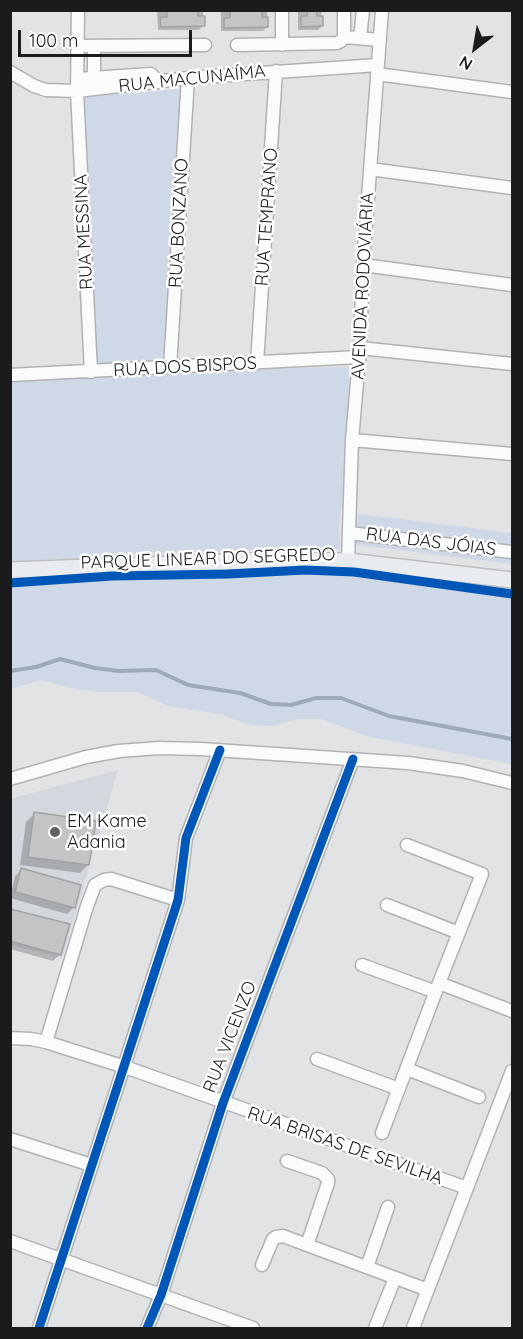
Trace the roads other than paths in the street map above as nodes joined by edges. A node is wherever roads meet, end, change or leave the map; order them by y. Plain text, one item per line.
1 (78, 10) edge
2 (282, 10) edge
3 (382, 10) edge
4 (344, 15) edge
5 (362, 16) edge
6 (344, 37) junction
7 (360, 38) junction
8 (380, 40) junction
9 (205, 45) dead end
10 (237, 45) dead end
11 (282, 45) junction
12 (78, 46) junction
13 (94, 46) junction
14 (378, 69) junction
15 (276, 71) junction
16 (10, 72) edge
17 (94, 78) junction
18 (188, 78) junction
19 (158, 82) junction
20 (77, 85) junction
21 (513, 92) edge
22 (370, 169) junction
23 (513, 188) edge
24 (363, 265) junction
25 (513, 285) edge
26 (360, 352) junction
27 (257, 363) junction
28 (513, 364) edge
29 (170, 367) junction
30 (91, 372) junction
31 (10, 375) edge
32 (352, 440) junction
33 (513, 454) edge
34 (349, 533) junction
35 (513, 552) edge
36 (348, 561) junction
37 (10, 570) edge
38 (513, 580) edge
39 (220, 750) junction
40 (353, 759) junction
41 (10, 779) edge
42 (513, 783) edge
43 (407, 845) dead end
44 (178, 900) junction
45 (387, 905) dead end
46 (459, 933) junction
47 (362, 965) dead end
48 (437, 988) junction
49 (513, 1011) edge
50 (10, 1038) edge
51 (46, 1042) junction
52 (317, 1059) dead end
53 (124, 1067) junction
54 (407, 1069) junction
55 (513, 1071) edge
56 (399, 1089) junction
57 (479, 1097) dead end
58 (223, 1103) junction
59 (382, 1133) dead end
60 (10, 1138) edge
61 (287, 1161) dead end
62 (91, 1165) junction
63 (467, 1188) junction
64 (388, 1207) dead end
65 (10, 1241) edge
66 (307, 1245) junction
67 (61, 1260) junction
68 (262, 1265) dead end
69 (367, 1267) junction
70 (395, 1278) junction
71 (428, 1290) junction
72 (161, 1294) junction
73 (39, 1329) edge
74 (147, 1329) edge
75 (253, 1329) edge
76 (375, 1329) edge
77 (413, 1329) edge

1 - 12 street, RUA MESSINA
2 - 11 street
3 - 8 street, AVENIDA RODOVIÁRIA
4 - 5 street
4 - 6 street
5 - 7 street
6 - 7 street
6 - 11 street
7 - 8 street
8 - 14 street, AVENIDA RODOVIÁRIA
9 - 13 street
10 - 11 street
12 - 13 street
12 - 20 street, RUA MESSINA
13 - 17 street
14 - 15 street, RUA MACUNAÍMA
14 - 21 street, RUA MACUNAÍMA
14 - 22 street, AVENIDA RODOVIÁRIA
15 - 18 street, RUA MACUNAÍMA
15 - 27 street, RUA TEMPRANO
16 - 20 street, RUA MACUNAÍMA
17 - 19 street
17 - 20 street
18 - 19 street, RUA MACUNAÍMA
18 - 29 street, RUA BONZANO
19 - 20 street, RUA MACUNAÍMA
20 - 30 street, RUA MESSINA
22 - 23 street
22 - 24 street, AVENIDA RODOVIÁRIA
24 - 25 street
24 - 26 street, AVENIDA RODOVIÁRIA
26 - 27 street, RUA DOS BISPOS
26 - 28 street, RUA DOS BISPOS
26 - 32 street, AVENIDA RODOVIÁRIA
27 - 29 street, RUA DOS BISPOS
29 - 30 street, RUA DOS BISPOS
30 - 31 street, RUA DOS BISPOS
32 - 33 street
32 - 34 street, AVENIDA RODOVIÁRIA
34 - 35 street, RUA DAS JÓIAS
34 - 36 street, AVENIDA RODOVIÁRIA
36 - 37 main road
36 - 38 main road
39 - 40 street
39 - 41 street
39 - 44 street
40 - 42 street
40 - 58 street, RUA VICENZO
43 - 46 street
44 - 51 street
44 - 53 street
45 - 46 street
46 - 48 street
47 - 48 street
48 - 49 street
48 - 54 street
50 - 51 street, RUA BRISAS DE SEVILHA
51 - 53 street, RUA BRISAS DE SEVILHA
52 - 56 street
53 - 58 street, RUA BRISAS DE SEVILHA
53 - 62 street
54 - 56 street
54 - 57 street
55 - 63 street
56 - 59 street
58 - 63 street, RUA BRISAS DE SEVILHA
58 - 72 street, RUA VICENZO
60 - 62 street
61 - 66 street
62 - 67 street
63 - 71 street
64 - 69 street
65 - 67 street
66 - 68 street
66 - 69 street
67 - 72 street
67 - 73 street
69 - 70 street
70 - 71 street
70 - 76 street
71 - 77 street
72 - 74 street, RUA VICENZO
72 - 75 street

